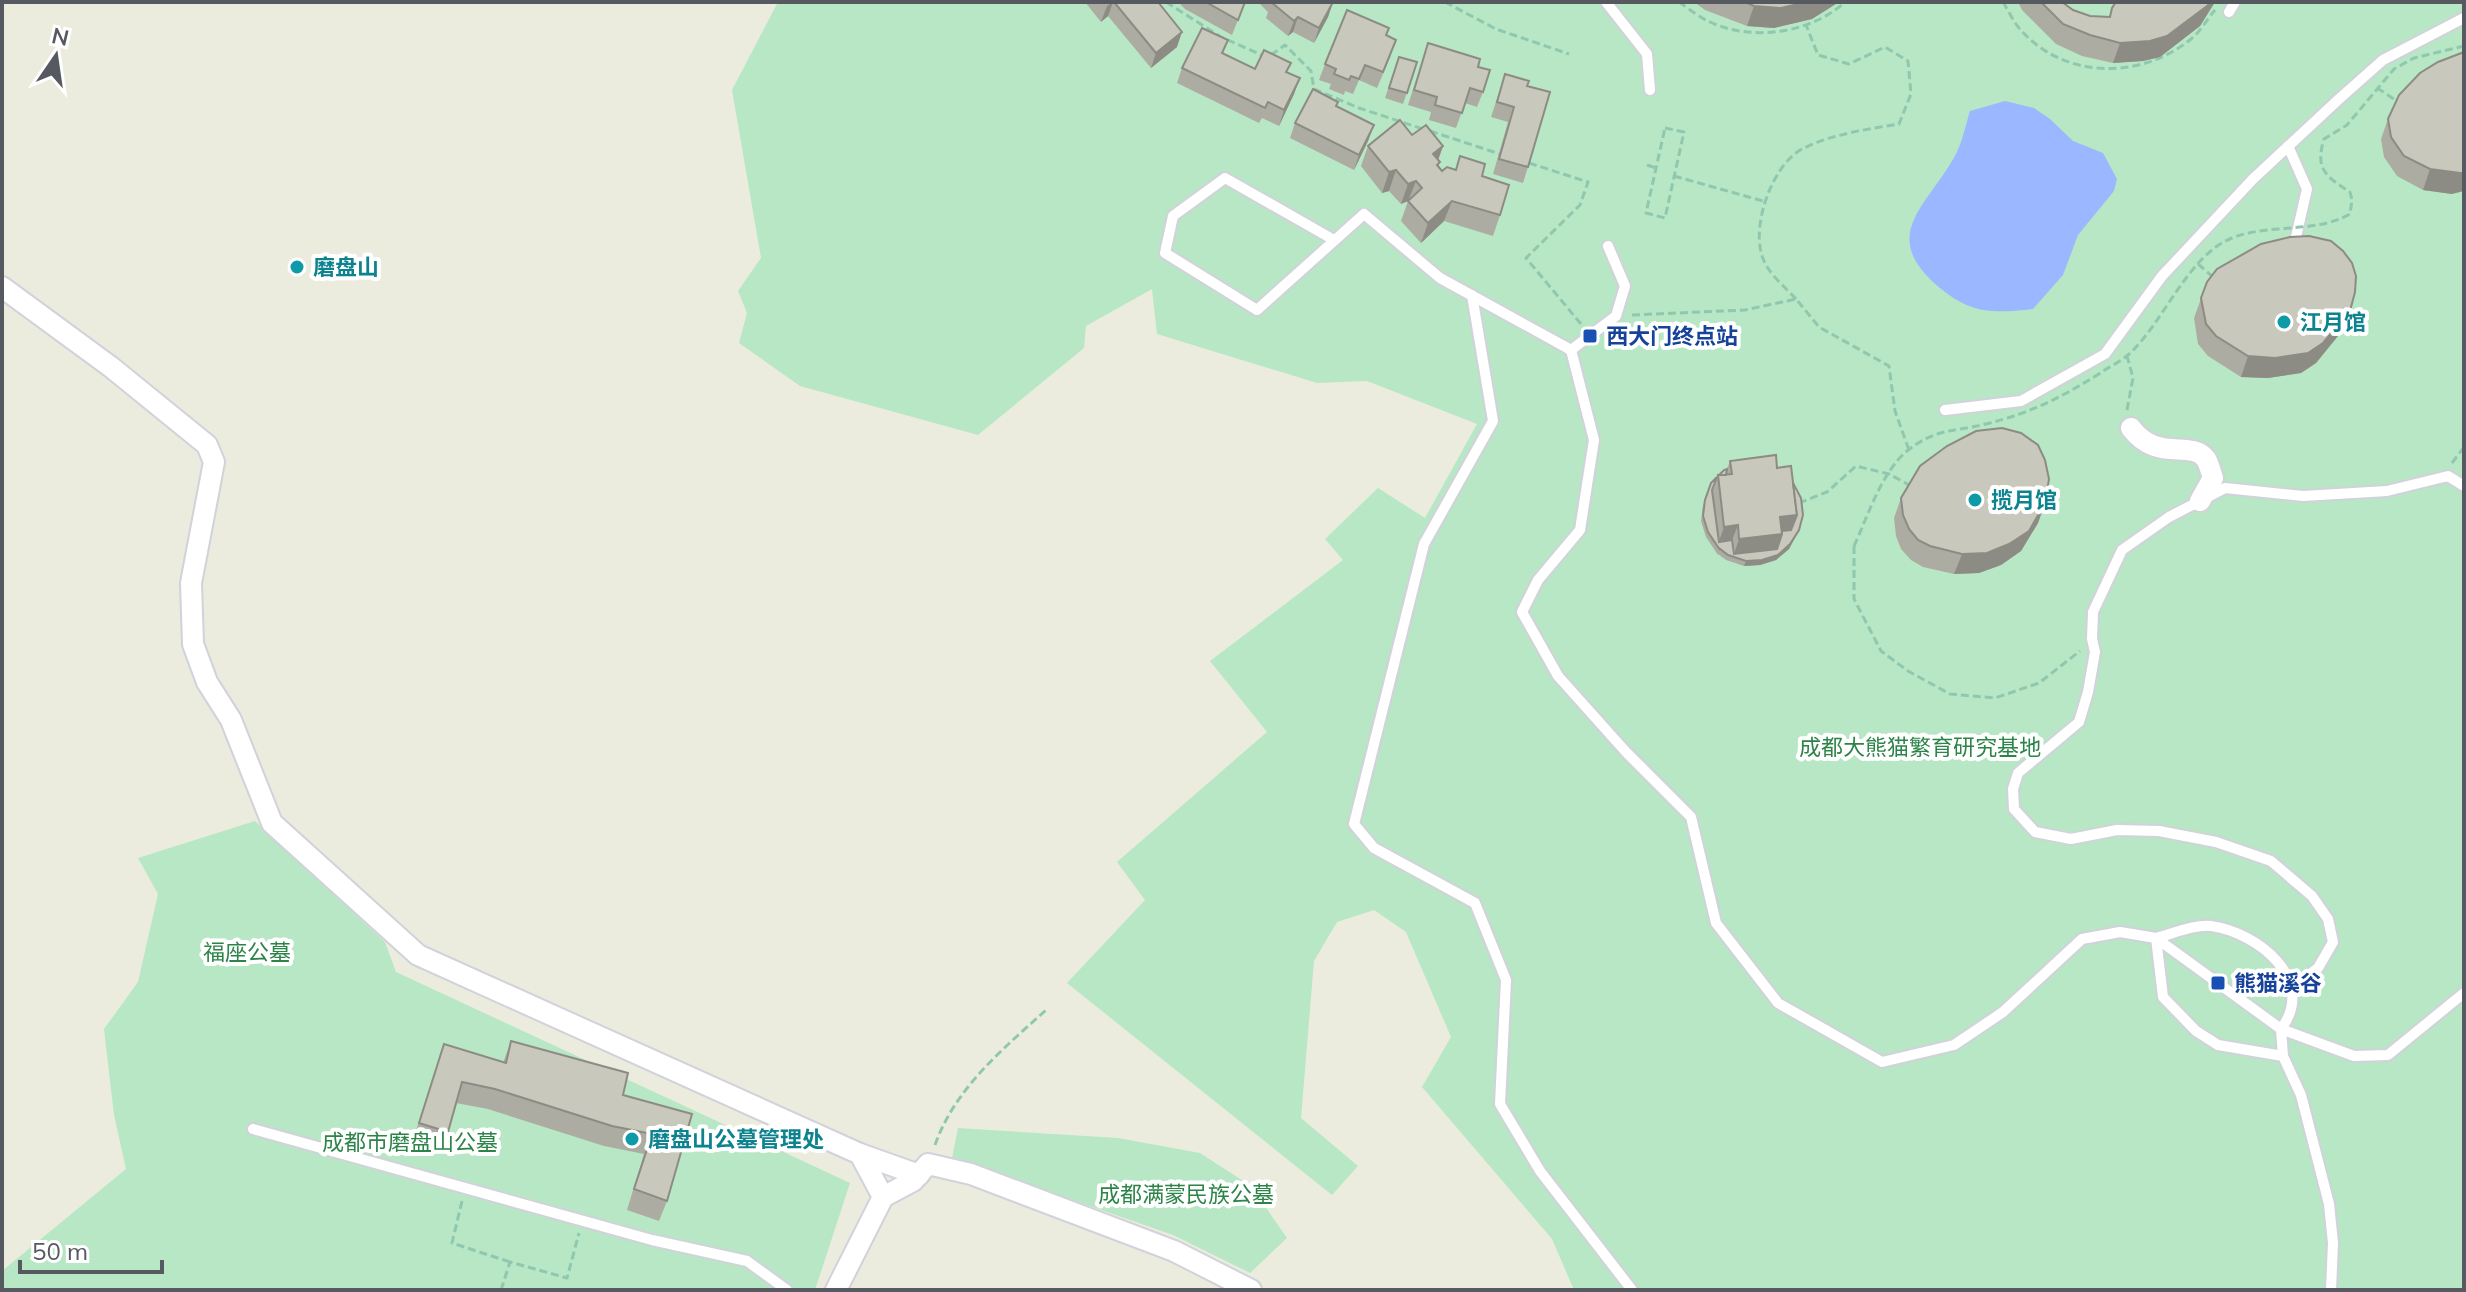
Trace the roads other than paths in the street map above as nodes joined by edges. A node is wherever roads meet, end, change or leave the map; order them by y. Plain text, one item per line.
1 (1606, 2) edge
2 (2464, 18) edge
3 (1650, 90) dead end
4 (2288, 146) junction
5 (2296, 237) edge
6 (1334, 240) junction
7 (1608, 246) dead end
8 (2, 287) edge
9 (1472, 295) junction
10 (1571, 350) junction
11 (1945, 410) dead end
12 (2131, 428) road end
13 (2464, 486) edge
14 (2200, 501) junction
15 (2156, 938) junction
16 (2293, 987) junction
17 (2464, 993) edge
18 (2281, 1029) junction
19 (2283, 1056) junction
20 (253, 1129) dead end
21 (860, 1154) junction
22 (924, 1169) junction
23 (883, 1197) junction
24 (787, 1290) edge
25 (836, 1290) edge
26 (1251, 1290) edge
27 (1632, 1290) edge
28 (2331, 1290) edge

1 - 3 lane
2 - 4 lane
4 - 5 lane
4 - 11 lane
6 - 6 lane
6 - 9 lane
7 - 10 lane
8 - 21 street
9 - 10 lane
9 - 27 lane
10 - 15 lane
12 - 14 street
13 - 14 lane
14 - 16 lane
15 - 16 lane
15 - 18 lane
15 - 19 lane
16 - 18 lane
17 - 18 lane
18 - 19 lane
19 - 28 lane
20 - 24 lane
21 - 22 street
21 - 23 street
22 - 23 street
22 - 26 street
23 - 25 street

